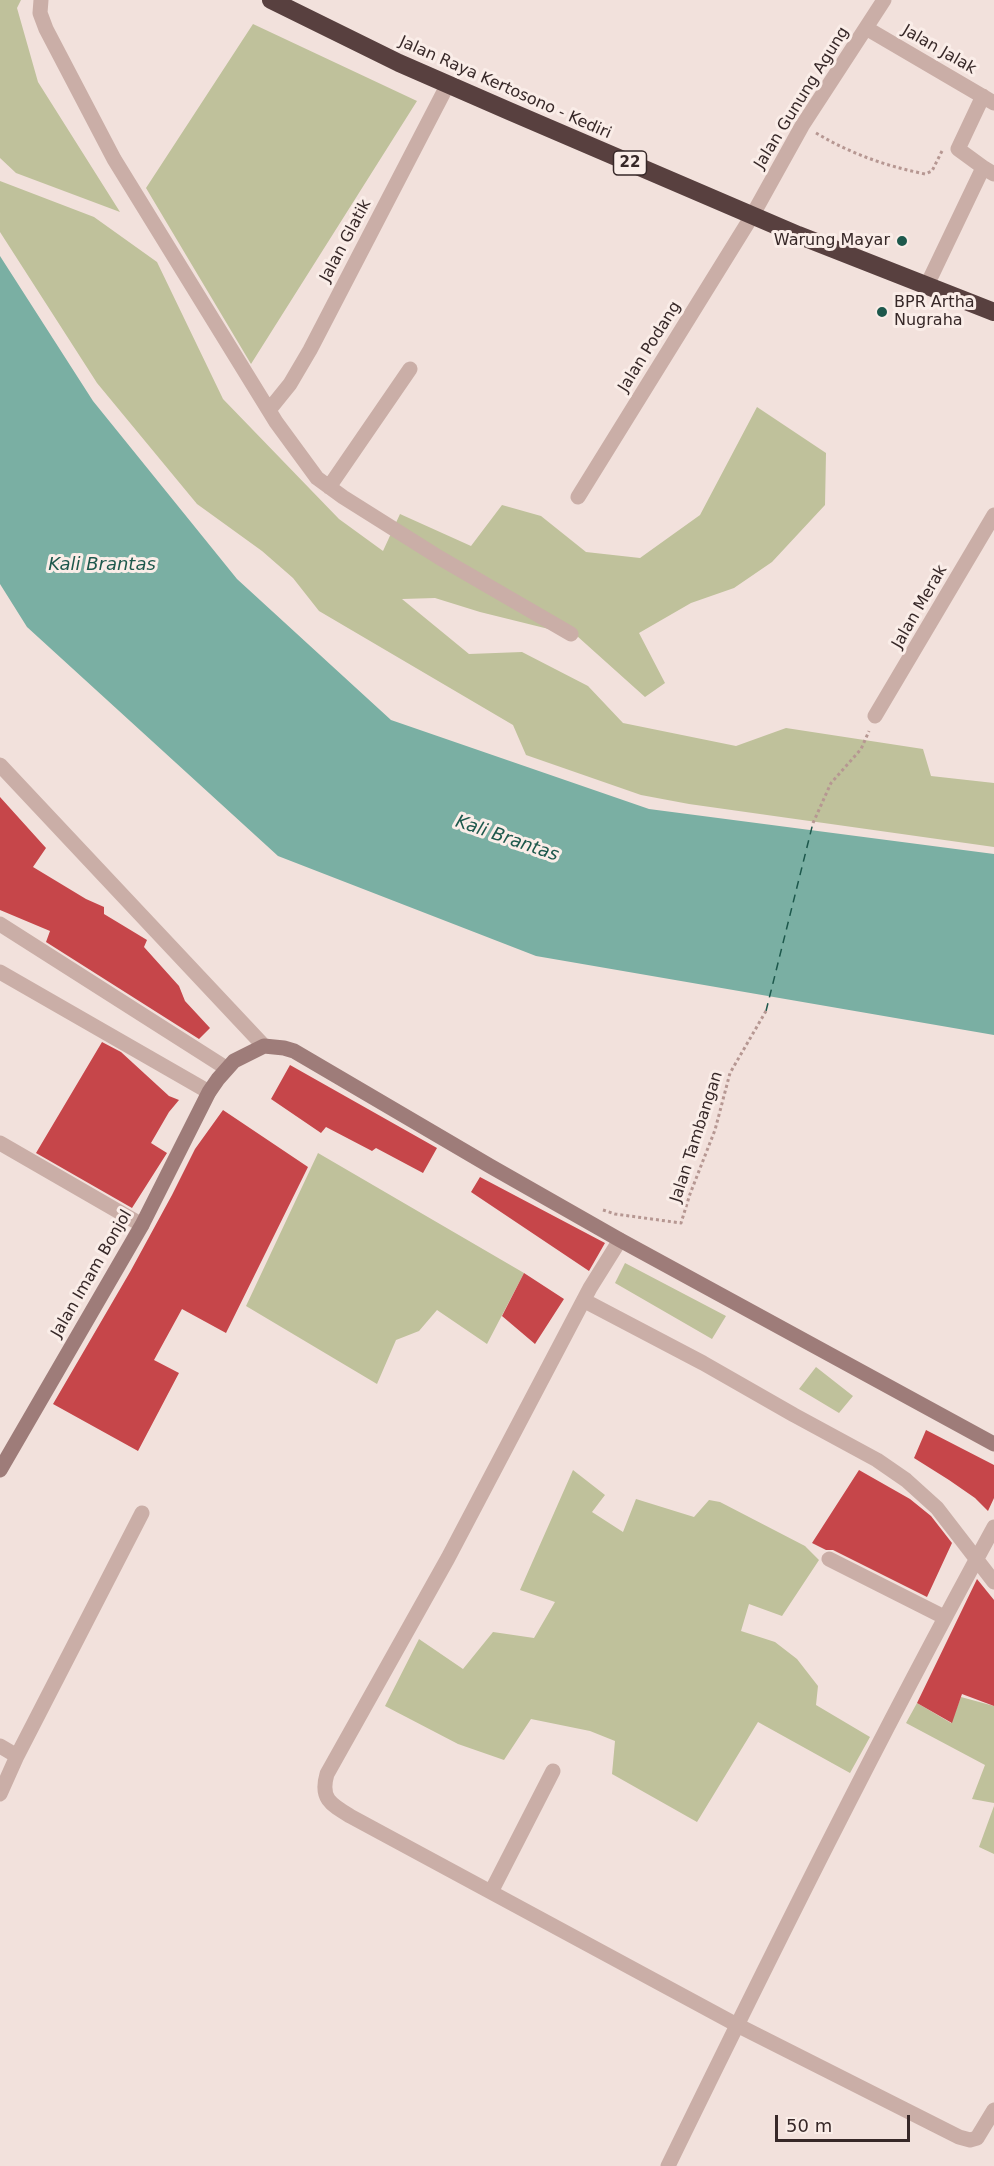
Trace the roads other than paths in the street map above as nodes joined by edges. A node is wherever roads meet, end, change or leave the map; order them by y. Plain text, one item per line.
1 (41, 0) edge
2 (271, 0) edge
3 (884, 0) edge
4 (866, 28) junction
5 (448, 84) junction
6 (988, 99) edge
7 (989, 171) edge
8 (752, 216) junction
9 (927, 285) junction
10 (994, 312) edge
11 (411, 369) dead end
12 (269, 410) junction
13 (329, 487) junction
14 (578, 497) dead end
15 (994, 515) edge
16 (571, 634) dead end
17 (876, 716) road end
18 (0, 765) edge
19 (1, 926) edge
20 (0, 972) edge
21 (264, 1046) junction
22 (222, 1074) junction
23 (209, 1092) junction
24 (0, 1143) edge
25 (142, 1225) junction
26 (620, 1240) junction
27 (587, 1294) junction
28 (994, 1444) edge
29 (0, 1470) edge
30 (142, 1513) dead end
31 (994, 1527) edge
32 (977, 1558) junction
33 (829, 1559) dead end
34 (994, 1582) edge
35 (944, 1617) junction
36 (0, 1746) edge
37 (17, 1756) junction
38 (553, 1771) dead end
39 (0, 1794) edge
40 (491, 1892) junction
41 (737, 2025) junction
42 (994, 2110) edge
43 (668, 2166) edge

1 - 12 street
2 - 5 highway, Jalan Raya Kertosono - Kediri / 22
3 - 4 street, Jalan Gunung Agung
4 - 6 street, Jalan Jalak
4 - 8 street, Jalan Gunung Agung
5 - 8 highway, Jalan Raya Kertosono - Kediri / 22
5 - 12 street, Jalan Glatik
6 - 7 street
7 - 9 street
8 - 9 highway, Jalan Raya Kertosono - Kediri / 22
8 - 14 street, Jalan Podang
9 - 10 highway, Jalan Raya Kertosono - Kediri / 22
11 - 13 street
12 - 13 street
13 - 16 street
15 - 17 street, Jalan Merak
18 - 21 street
19 - 22 street
20 - 23 street
21 - 22 main road
21 - 26 main road
22 - 23 main road, Jalan Imam Bonjol
23 - 25 main road, Jalan Imam Bonjol
24 - 25 street
25 - 29 main road, Jalan Imam Bonjol
26 - 27 street
26 - 28 main road
27 - 32 street
27 - 40 street
30 - 37 street
31 - 32 street
32 - 34 street
32 - 35 street
33 - 35 street
35 - 41 street
36 - 37 street
37 - 39 street
38 - 40 street
40 - 41 street
41 - 42 street
41 - 43 street

